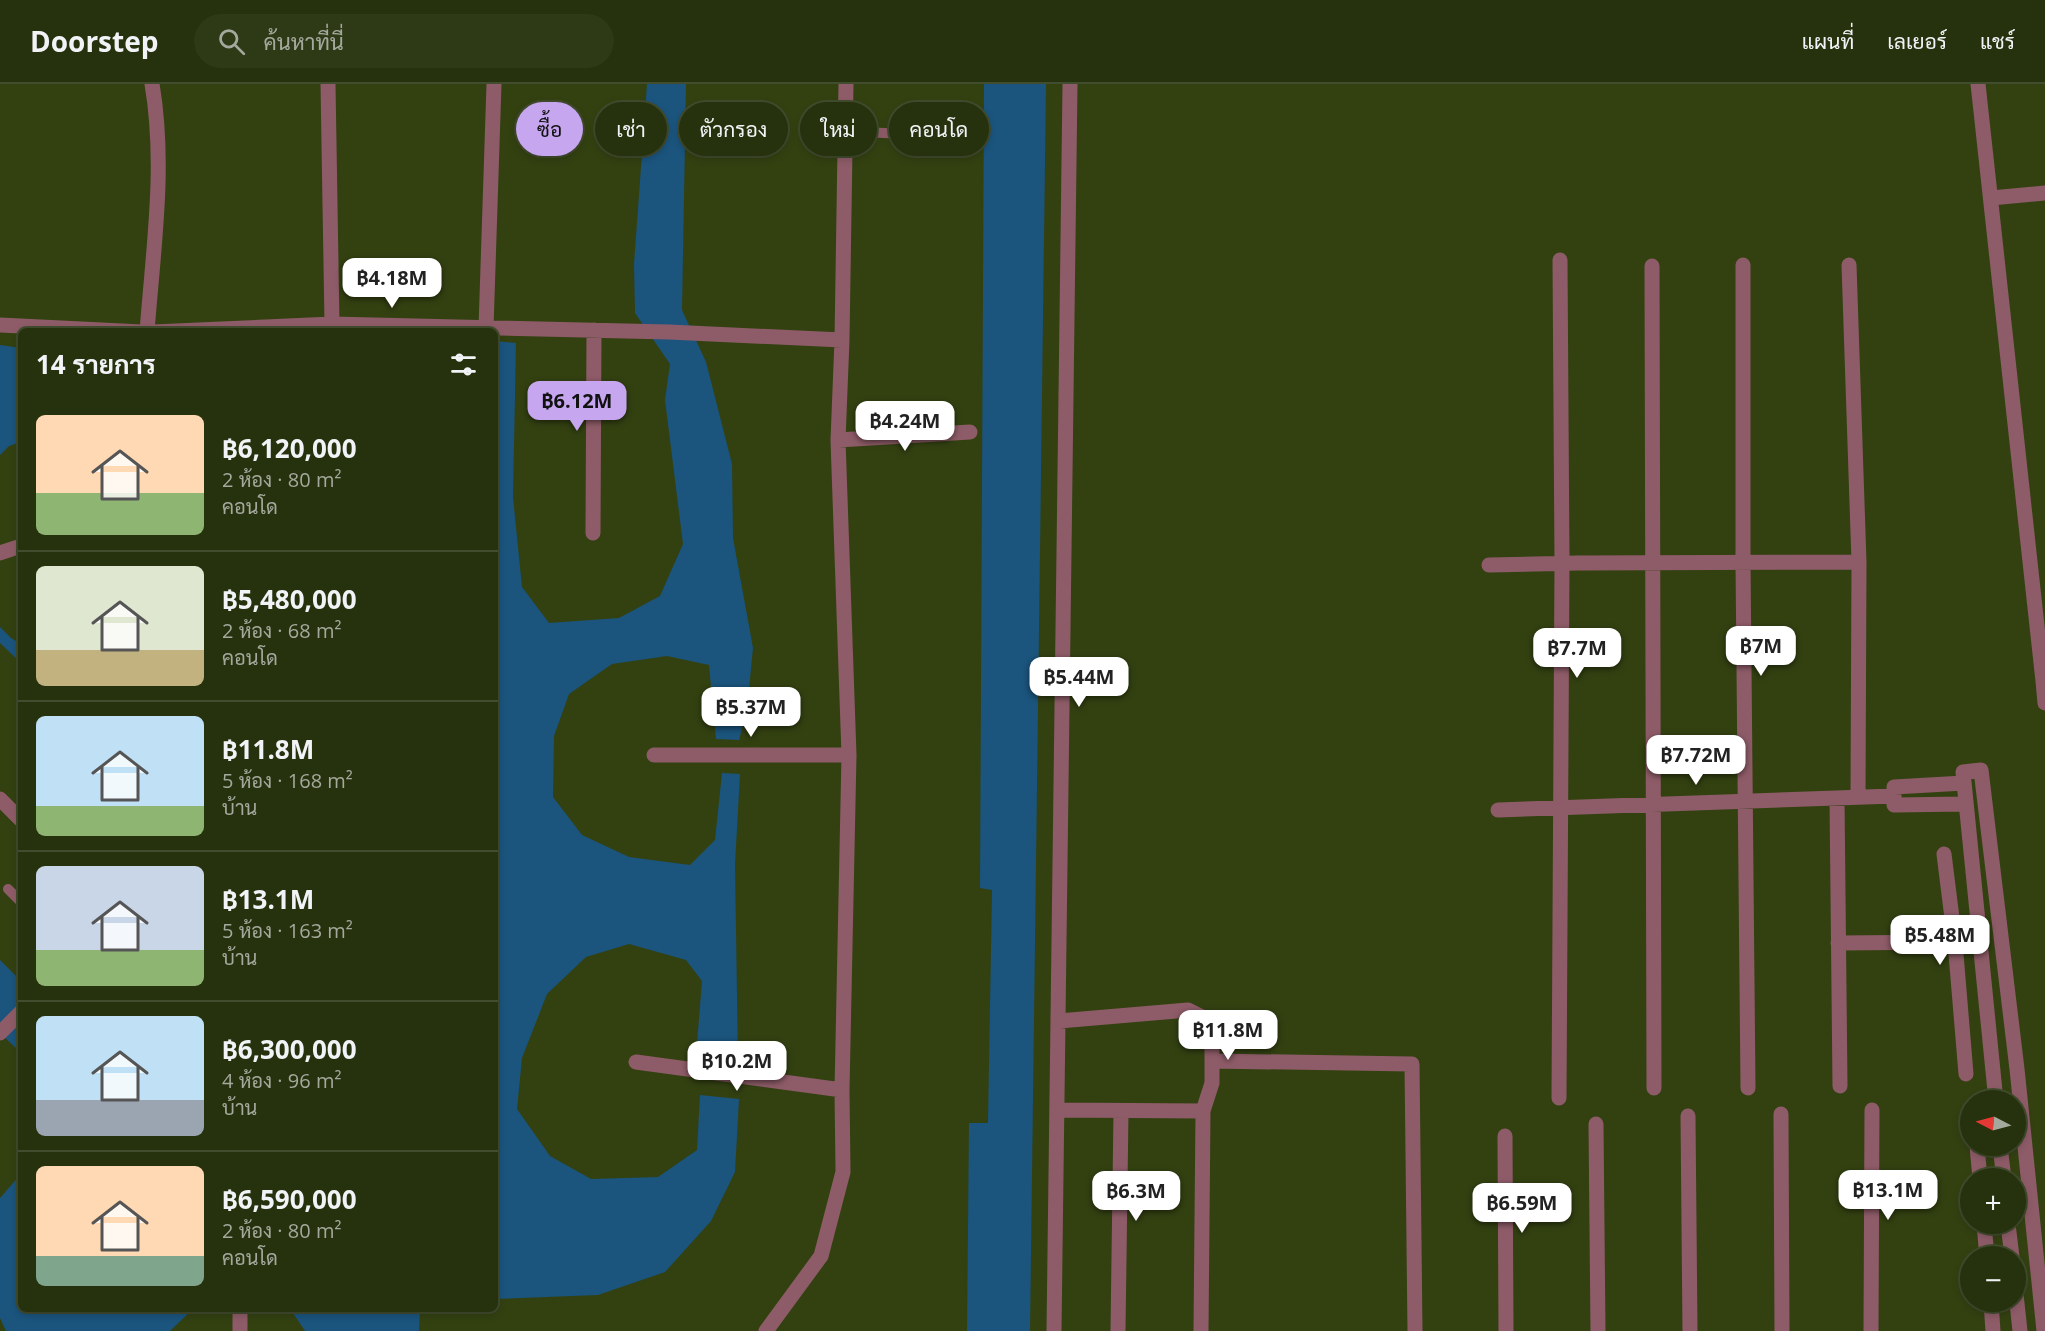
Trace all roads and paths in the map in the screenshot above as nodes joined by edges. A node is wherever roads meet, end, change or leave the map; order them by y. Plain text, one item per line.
1 (152, 84) edge
2 (328, 84) edge
3 (494, 84) edge
4 (846, 84) edge
5 (1070, 84) edge
6 (1978, 84) edge
7 (846, 102) edge
8 (845, 156) edge
9 (2045, 193) edge
10 (1991, 198) junction
11 (1560, 260) dead end
12 (1652, 266) dead end
13 (1743, 266) dead end
14 (1850, 266) dead end
15 (332, 324) junction
16 (0, 325) edge
17 (61, 328) edge
18 (147, 328) edge
19 (242, 328) edge
20 (386, 328) edge
21 (486, 328) edge
22 (498, 328) edge
23 (594, 330) junction
24 (842, 340) junction
25 (970, 432) dead end
26 (838, 440) junction
27 (593, 533) dead end
28 (18, 547) edge
29 (0, 553) edge
30 (1743, 562) junction
31 (1859, 562) junction
32 (1562, 563) junction
33 (1653, 563) junction
34 (1489, 565) dead end
35 (2044, 681) edge
36 (2045, 703) edge
37 (654, 755) dead end
38 (849, 755) junction
39 (1964, 783) junction
40 (1894, 796) junction
41 (1858, 797) junction
42 (1837, 798) junction
43 (0, 799) edge
44 (1747, 801) junction
45 (1654, 804) junction
46 (1966, 804) junction
47 (1560, 807) junction
48 (1498, 810) dead end
49 (18, 817) edge
50 (1944, 854) dead end
51 (8, 889) dead end
52 (18, 899) edge
53 (1955, 942) junction
54 (1838, 943) junction
55 (18, 1015) edge
56 (1059, 1021) junction
57 (0, 1033) edge
58 (1212, 1061) junction
59 (636, 1062) dead end
60 (1966, 1074) dead end
61 (1840, 1086) dead end
62 (1654, 1088) dead end
63 (1748, 1088) dead end
64 (842, 1090) junction
65 (1995, 1090) edge
66 (1559, 1098) dead end
67 (1058, 1110) junction
68 (1872, 1110) dead end
69 (1203, 1111) junction
70 (1120, 1112) junction
71 (1781, 1114) dead end
72 (1688, 1116) dead end
73 (1596, 1124) dead end
74 (1505, 1136) dead end
75 (240, 1312) edge
76 (1992, 1312) edge
77 (2018, 1312) edge
78 (240, 1331) edge
79 (766, 1331) edge
80 (1054, 1331) edge
81 (1118, 1331) edge
82 (1201, 1331) edge
83 (1415, 1331) edge
84 (1506, 1331) edge
85 (1598, 1331) edge
86 (1690, 1331) edge
87 (1782, 1331) edge
88 (1871, 1331) edge
89 (1993, 1331) edge
90 (2020, 1331) edge
91 (2044, 1331) edge

1 - 18 street
2 - 15 street
3 - 21 street
4 - 7 street
5 - 56 street
6 - 10 street
8 - 24 street
9 - 10 street
10 - 35 street
11 - 32 street
12 - 33 street
13 - 30 street
14 - 31 street
15 - 19 street
15 - 20 street
16 - 17 street
22 - 23 street
23 - 24 street
23 - 27 street
24 - 26 street
25 - 26 street
26 - 38 street
28 - 29 street
30 - 31 street
30 - 33 street
30 - 44 street
31 - 41 street
32 - 33 street
32 - 34 street
32 - 47 street
33 - 45 street
35 - 36 street
37 - 38 street
38 - 64 street
39 - 40 street
39 - 46 street
39 - 91 street
40 - 41 street
40 - 46 street
41 - 42 street
42 - 44 street
42 - 54 street
43 - 49 street
44 - 45 street
44 - 63 street
45 - 47 street
45 - 62 street
46 - 65 street
47 - 48 street
47 - 66 street
50 - 53 street
51 - 52 lane
53 - 54 street
53 - 60 street
54 - 61 street
55 - 57 street
56 - 58 street
56 - 67 street
58 - 69 street
58 - 83 street
59 - 64 street
64 - 79 street
67 - 70 street
67 - 80 street
68 - 88 street
69 - 70 street
69 - 82 street
70 - 81 street
71 - 87 street
72 - 86 street
73 - 85 street
74 - 84 street
75 - 78 street
76 - 89 street
77 - 90 street

